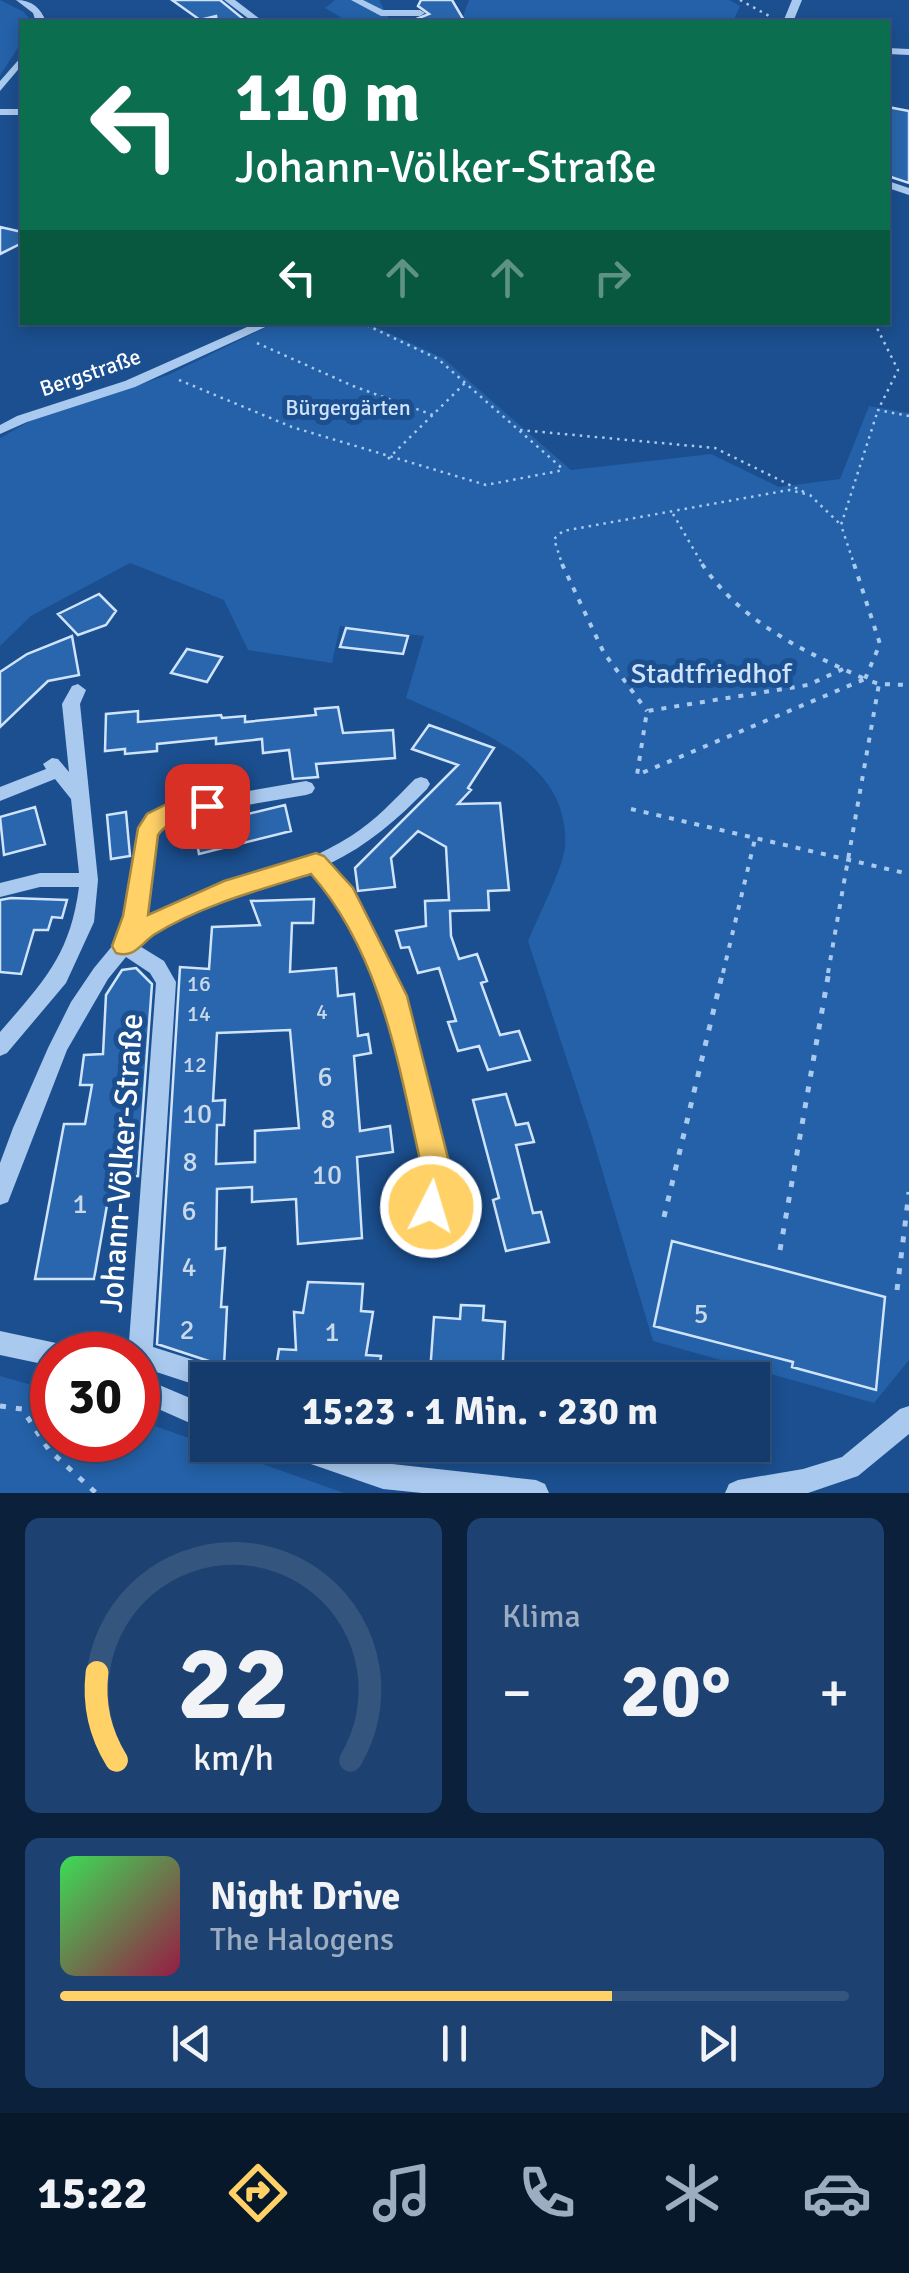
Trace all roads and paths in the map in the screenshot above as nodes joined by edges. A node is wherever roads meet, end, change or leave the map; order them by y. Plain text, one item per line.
1 (24, 0) edge
2 (229, 0) edge
3 (356, 0) edge
4 (740, 0) edge
5 (420, 13) dead end
6 (40, 20) edge
7 (257, 20) edge
8 (775, 20) edge
9 (20, 61) edge
10 (0, 88) edge
11 (366, 325) edge
12 (876, 325) edge
13 (243, 330) edge
14 (160, 372) junction
15 (466, 382) junction
16 (878, 410) junction
17 (433, 414) junction
18 (909, 416) edge
19 (0, 430) edge
20 (520, 430) junction
21 (388, 458) junction
22 (810, 495) junction
23 (672, 512) junction
24 (841, 525) junction
25 (843, 669) junction
26 (865, 679) junction
27 (879, 684) junction
28 (909, 685) edge
29 (78, 690) dead end
30 (647, 710) junction
31 (421, 784) dead end
32 (306, 788) dead end
33 (0, 794) edge
34 (80, 797) junction
35 (632, 809) dead end
36 (756, 839) junction
37 (848, 861) junction
38 (316, 863) junction
39 (909, 874) edge
40 (89, 880) junction
41 (0, 890) edge
42 (125, 946) junction
43 (0, 1046) edge
44 (909, 1192) edge
45 (0, 1195) edge
46 (664, 1217) dead end
47 (422, 1232) dead end
48 (780, 1250) dead end
49 (897, 1290) dead end
50 (0, 1343) edge
51 (30, 1349) edge
52 (190, 1371) edge
53 (160, 1397) edge
54 (0, 1406) edge
55 (190, 1410) edge
56 (905, 1427) edge
57 (341, 1462) edge
58 (96, 1493) edge
59 (536, 1493) edge
60 (738, 1493) edge

1 - 6 street
2 - 7 street
3 - 5 street
4 - 8 path
9 - 10 street
11 - 15 path
12 - 16 path
13 - 14 street, Bergstraße
13 - 17 path
14 - 19 street, Bergstraße
14 - 21 path
15 - 17 path
15 - 20 path
16 - 18 path
16 - 24 path
17 - 21 path
20 - 21 path
20 - 22 path
22 - 23 path
22 - 24 path
23 - 25 path
23 - 30 path
24 - 26 path
25 - 26 path
25 - 30 path
26 - 27 path
26 - 30 path
27 - 28 path
27 - 37 path
29 - 34 street
31 - 38 street, Johann-Völker-Straße
32 - 42 street, Johann-Völker-Straße
33 - 34 street
34 - 40 street
35 - 36 path
36 - 37 path
36 - 46 path
37 - 39 path
37 - 48 path
38 - 42 street, Johann-Völker-Straße
38 - 47 street
40 - 41 street
40 - 43 street
42 - 45 street, Johann-Völker-Straße
42 - 52 street, Johann-Völker-Straße
44 - 49 path
50 - 51 street
53 - 55 street
54 - 58 path
56 - 60 street
57 - 59 street

